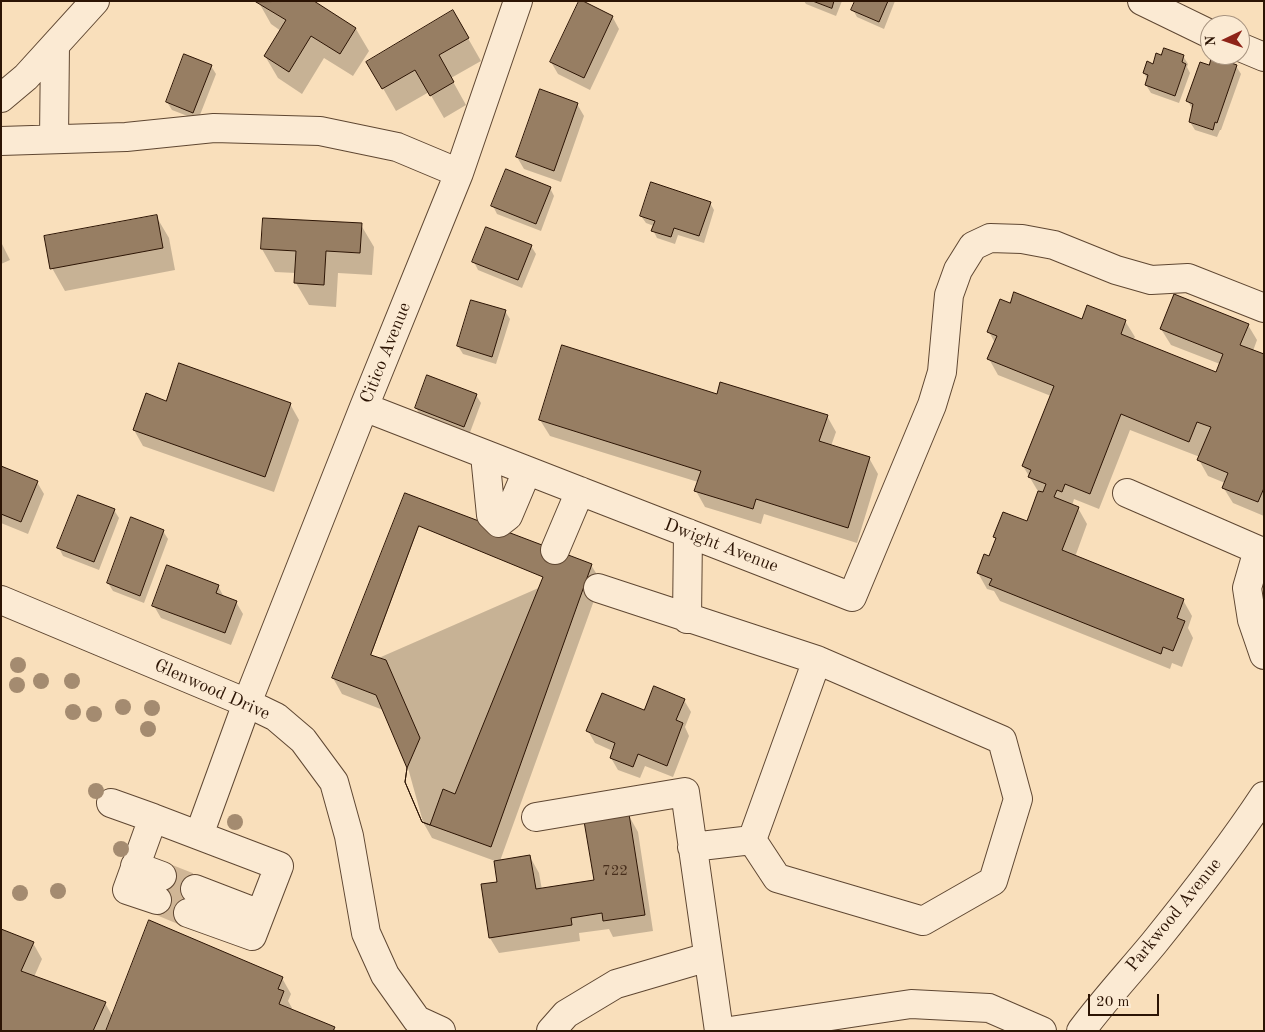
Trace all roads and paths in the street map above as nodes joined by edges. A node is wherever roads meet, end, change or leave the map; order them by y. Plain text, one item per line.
1 (95, 1) edge
2 (518, 1) edge
3 (1142, 1) edge
4 (1200, 29) edge
5 (55, 45) junction
6 (1250, 51) edge
7 (1264, 56) edge
8 (1, 98) edge
9 (54, 140) junction
10 (1, 141) edge
11 (459, 173) junction
12 (1264, 308) edge
13 (364, 407) junction
14 (486, 454) junction
15 (527, 471) junction
16 (580, 491) junction
17 (1126, 493) dead end
18 (688, 533) junction
19 (555, 550) dead end
20 (1261, 552) edge
21 (598, 588) dead end
22 (1, 600) edge
23 (687, 619) junction
24 (1264, 655) edge
25 (816, 660) junction
26 (247, 703) junction
27 (1264, 796) edge
28 (111, 803) dead end
29 (536, 817) dead end
30 (153, 818) junction
31 (199, 835) junction
32 (752, 840) junction
33 (692, 846) junction
34 (160, 888) tunnel mouth
35 (192, 901) tunnel mouth
36 (708, 957) junction
37 (781, 1027) edge
38 (1037, 1030) edge
39 (441, 1031) edge
40 (551, 1031) edge
41 (719, 1031) edge
42 (730, 1031) edge
43 (1081, 1031) edge

1 - 5 street
2 - 11 street, Citico Avenue
3 - 4 street
5 - 8 street
5 - 9 street
6 - 7 street
9 - 10 street
9 - 11 street
11 - 13 street, Citico Avenue
12 - 18 street, Dwight Avenue
13 - 14 street, Dwight Avenue
13 - 26 street, Citico Avenue
14 - 15 street, Dwight Avenue
14 - 15 street
15 - 16 street, Dwight Avenue
16 - 18 street, Dwight Avenue
16 - 19 street
17 - 20 street
18 - 23 street
20 - 24 street
21 - 23 street
22 - 26 street, Glenwood Drive
23 - 25 street
25 - 32 street
25 - 32 street
26 - 31 street, Citico Avenue
26 - 39 street, Glenwood Drive
27 - 43 street, Parkwood Avenue
28 - 30 street
29 - 33 street
30 - 31 street
30 - 34 street
31 - 35 street
32 - 33 street
33 - 36 street
36 - 40 street
36 - 41 street
37 - 38 street
37 - 42 street

